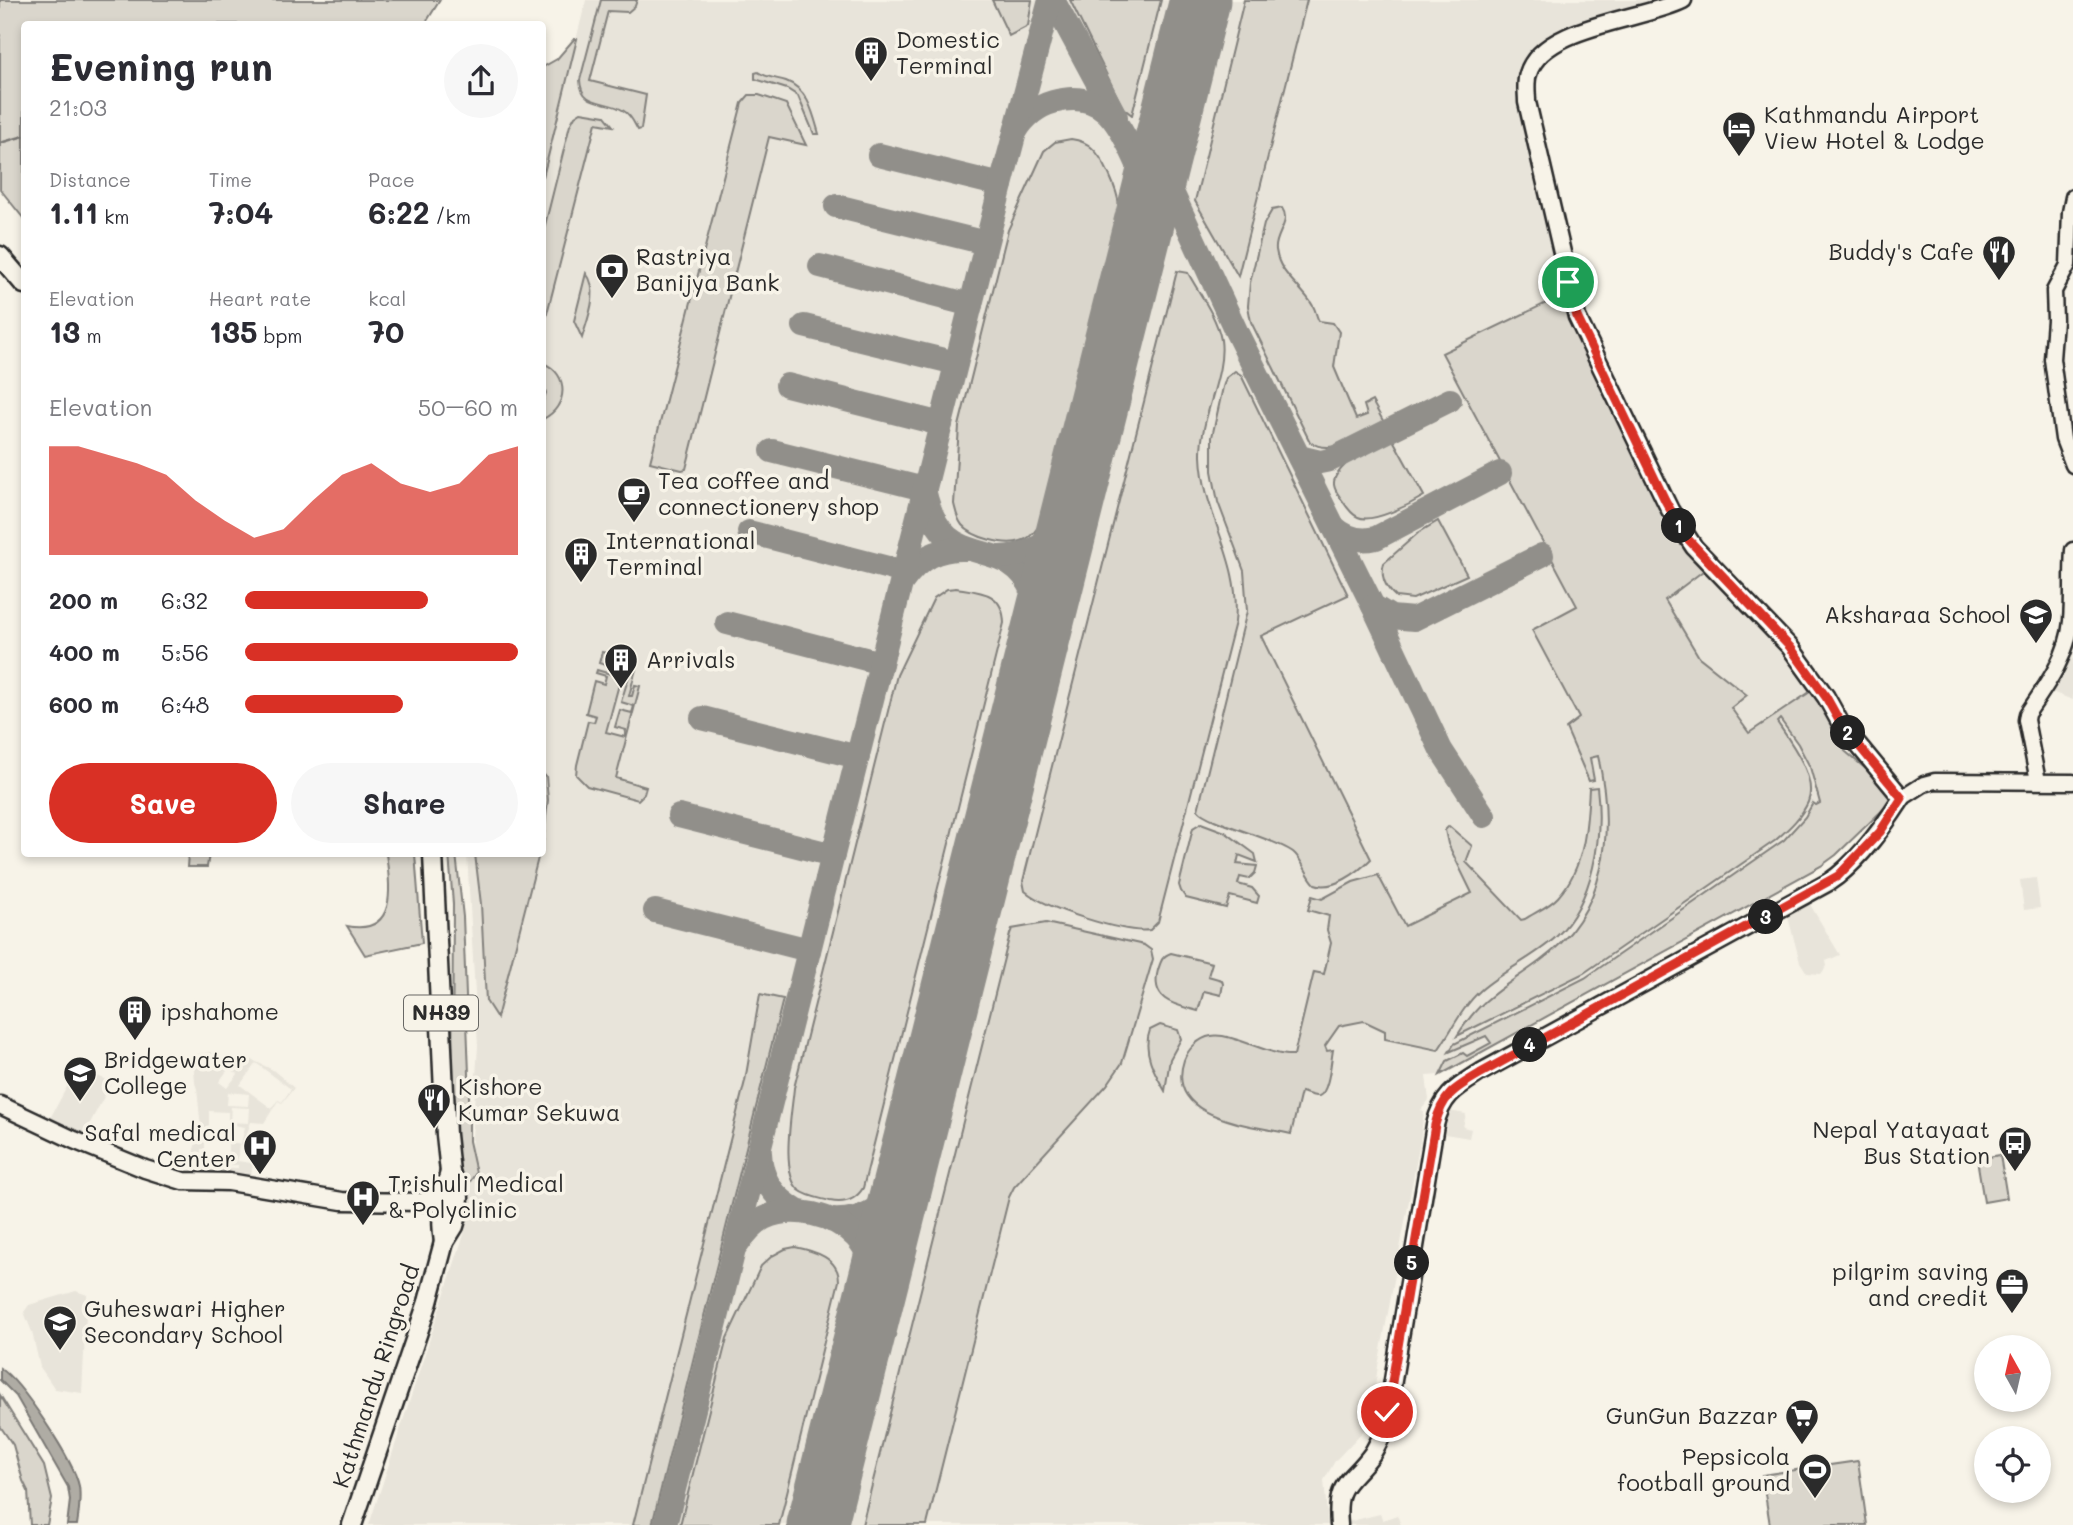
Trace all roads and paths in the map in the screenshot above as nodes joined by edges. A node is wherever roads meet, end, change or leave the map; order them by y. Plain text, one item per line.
1 (1683, 0) edge
2 (2073, 197) edge
3 (0, 256) edge
4 (21, 280) edge
5 (2073, 465) edge
6 (2073, 550) edge
7 (2038, 781) junction
8 (2073, 782) edge
9 (1902, 798) junction
10 (433, 857) edge
11 (0, 1105) edge
12 (451, 1204) junction
13 (352, 1525) edge
14 (1339, 1525) edge

1 - 9 main road
2 - 5 street
3 - 4 highway
6 - 7 street
7 - 8 street
7 - 9 street
9 - 14 main road
10 - 12 highway, Kathmandu Ringroad / NH39
11 - 12 main road
12 - 13 highway, Kathmandu Ringroad / NH39

